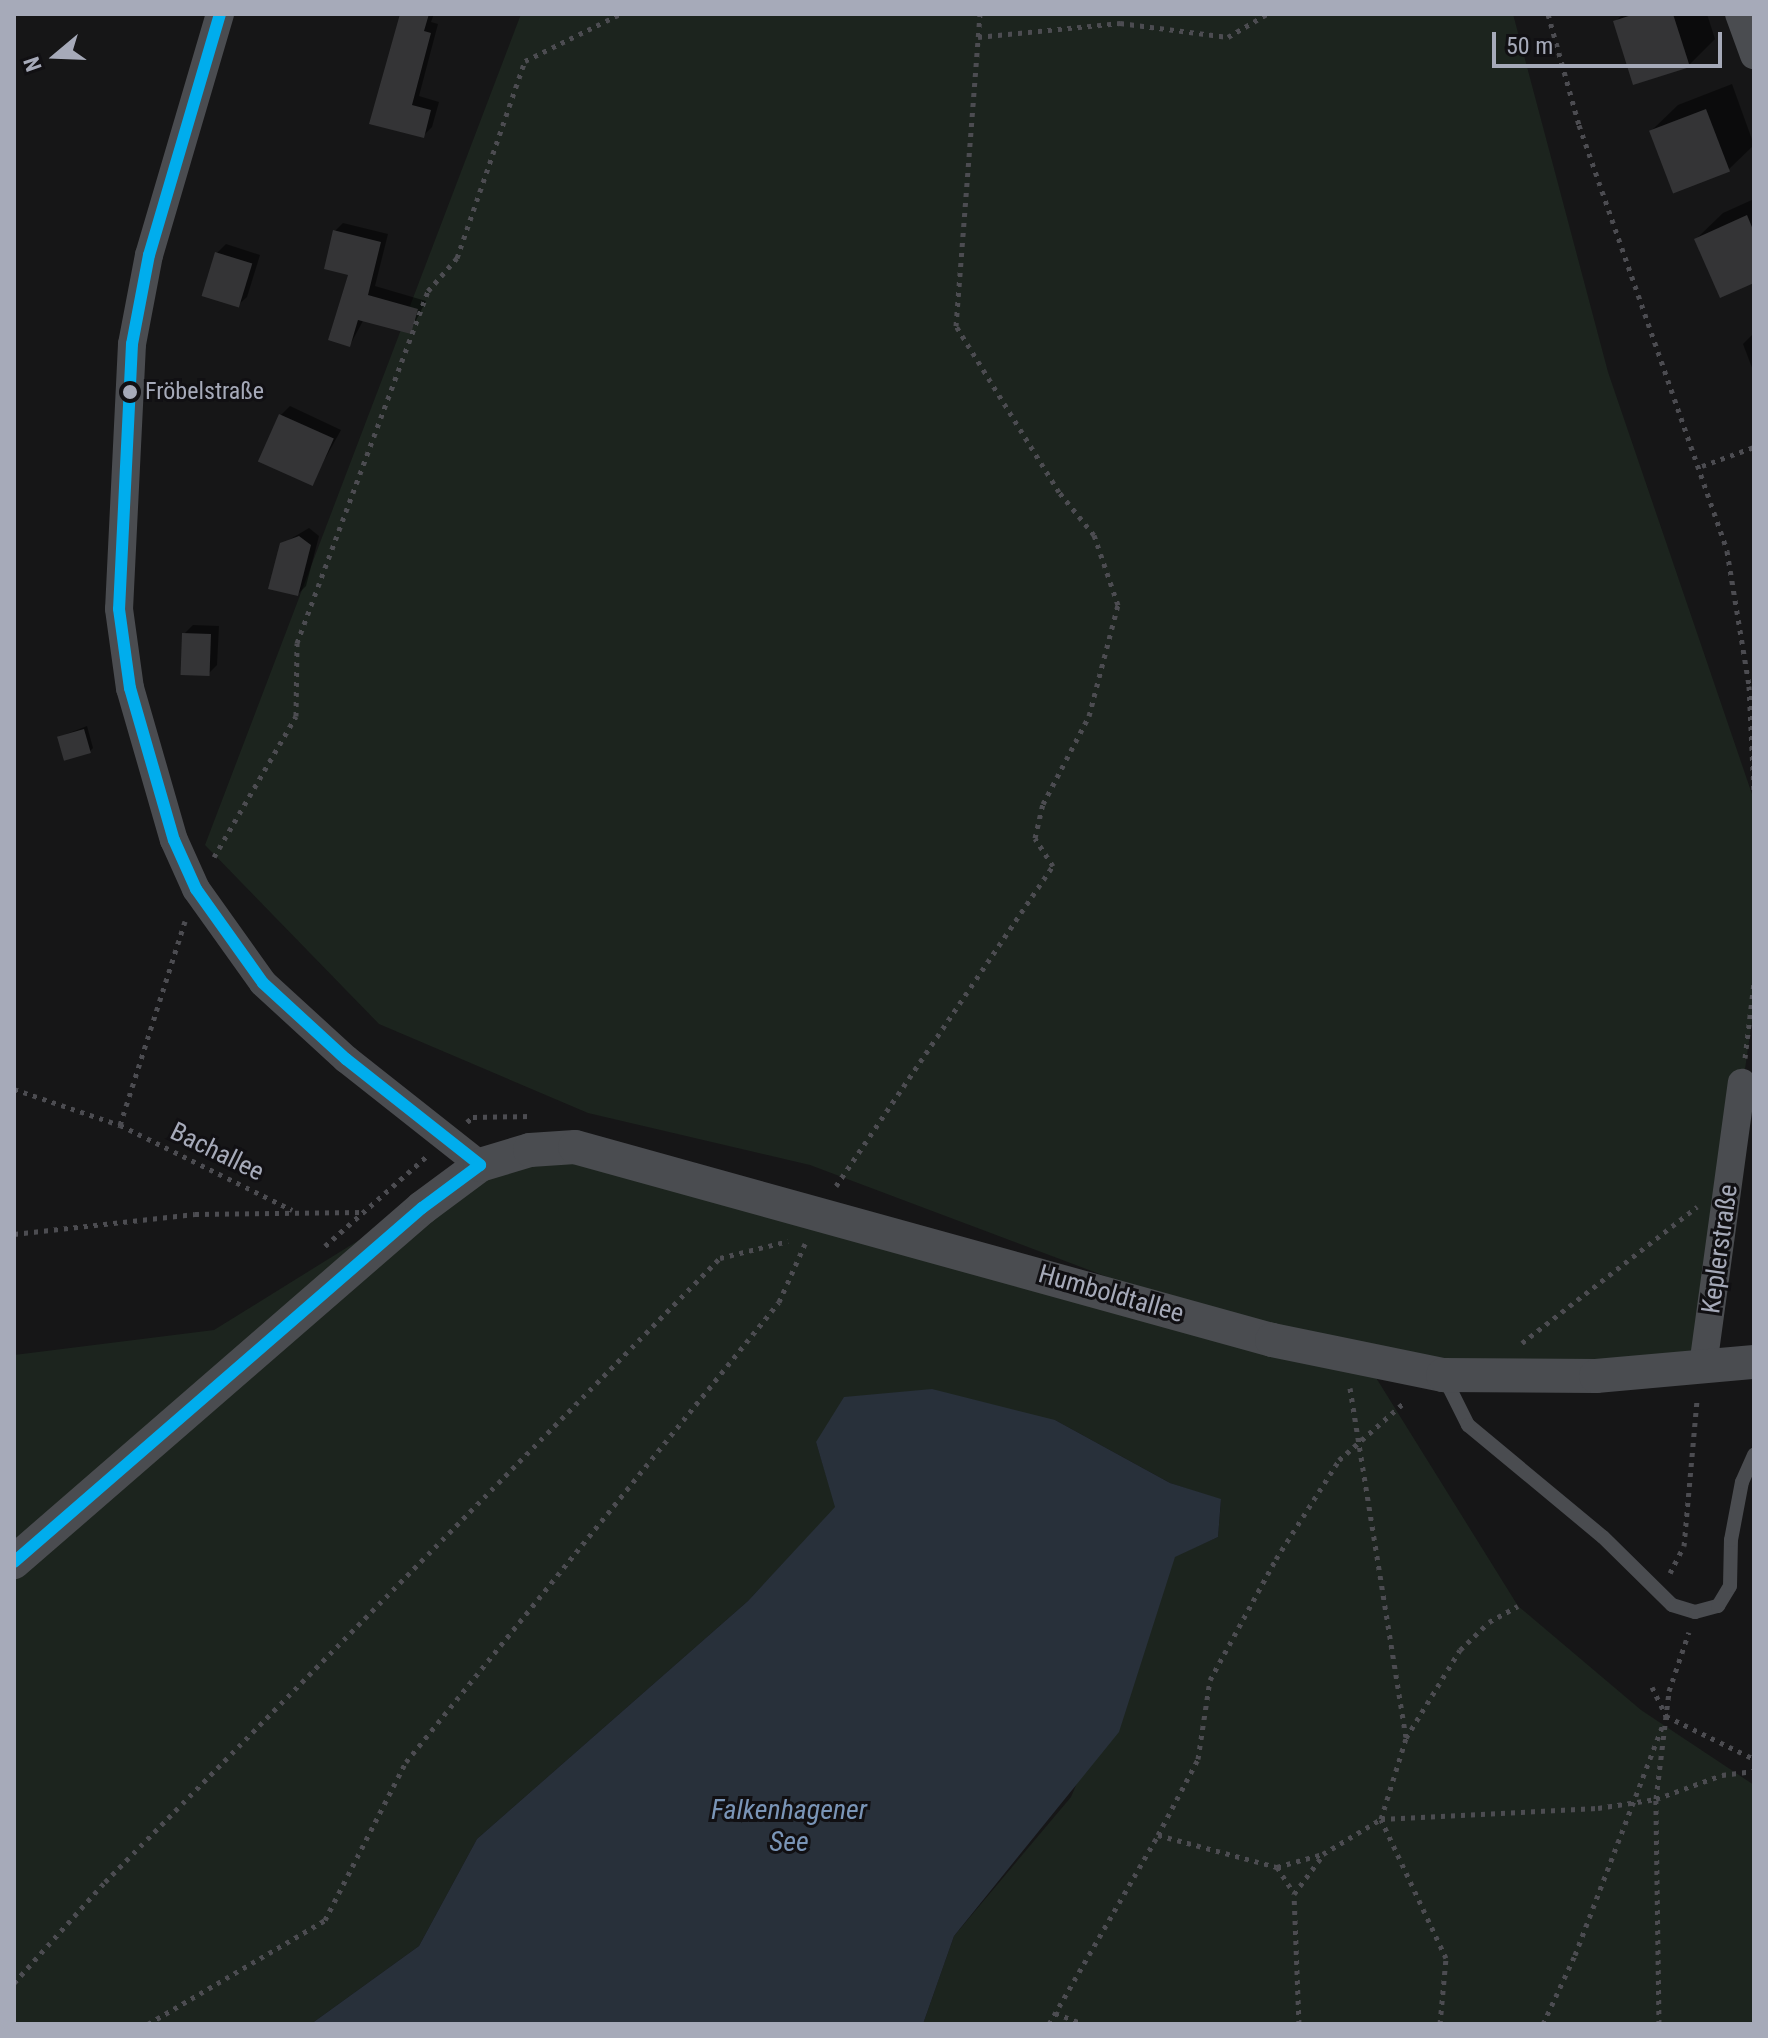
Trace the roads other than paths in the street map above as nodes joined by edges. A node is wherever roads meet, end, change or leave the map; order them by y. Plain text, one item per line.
1 (220, 14) edge
2 (1739, 14) edge
3 (1754, 55) edge
4 (1742, 1083) road end
5 (480, 1165) junction
6 (1754, 1362) edge
7 (1703, 1366) junction
8 (1443, 1375) junction
9 (1754, 1455) edge
10 (14, 1562) edge

1 - 5 street
2 - 3 street
4 - 7 street, Keplerstraße
5 - 8 street, Humboldtallee
5 - 10 street
6 - 7 street, Humboldtallee
7 - 8 street, Humboldtallee
8 - 9 lane

